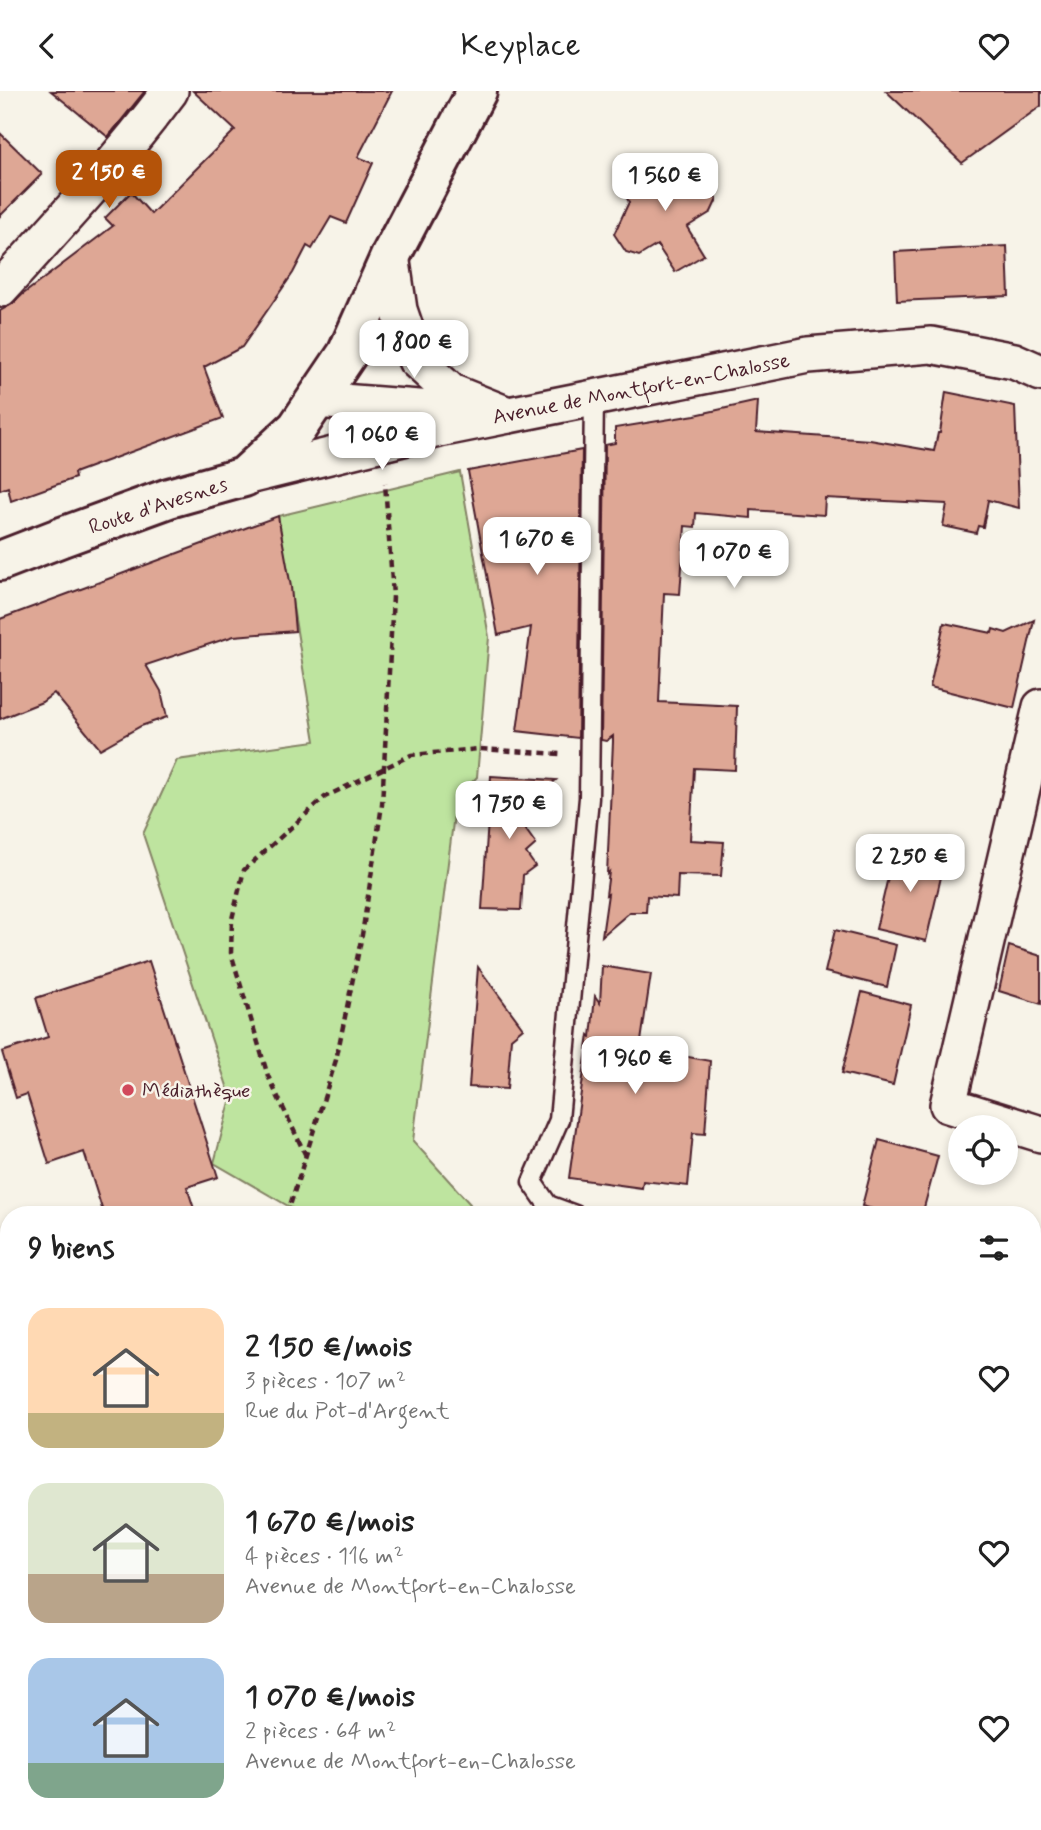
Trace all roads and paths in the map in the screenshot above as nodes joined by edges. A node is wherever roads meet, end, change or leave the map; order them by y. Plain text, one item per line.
1 (170, 91) edge
2 (477, 91) edge
3 (391, 255) junction
4 (0, 289) edge
5 (1041, 373) edge
6 (594, 398) junction
7 (316, 400) junction
8 (508, 415) junction
9 (382, 444) junction
10 (244, 477) junction
11 (0, 561) edge
12 (1041, 707) edge
13 (548, 752) dead end
14 (385, 768) junction
15 (1041, 1135) edge
16 (306, 1157) junction
17 (289, 1206) edge
18 (551, 1206) edge

1 - 4 street
2 - 3 main road, Route d'Avesnes
3 - 7 main road, Route d'Avesnes
3 - 8 street
5 - 6 street, Avenue de Montfort-en-Chalosse
6 - 8 street, Avenue de Montfort-en-Chalosse
6 - 18 lane
7 - 8 street
7 - 10 main road, Route d'Avesnes
8 - 9 street, Avenue de Montfort-en-Chalosse
9 - 10 street, Avenue de Montfort-en-Chalosse
9 - 14 path
10 - 11 main road, Route d'Avesnes
12 - 15 street
13 - 14 path
14 - 16 path
14 - 16 path
16 - 17 path

